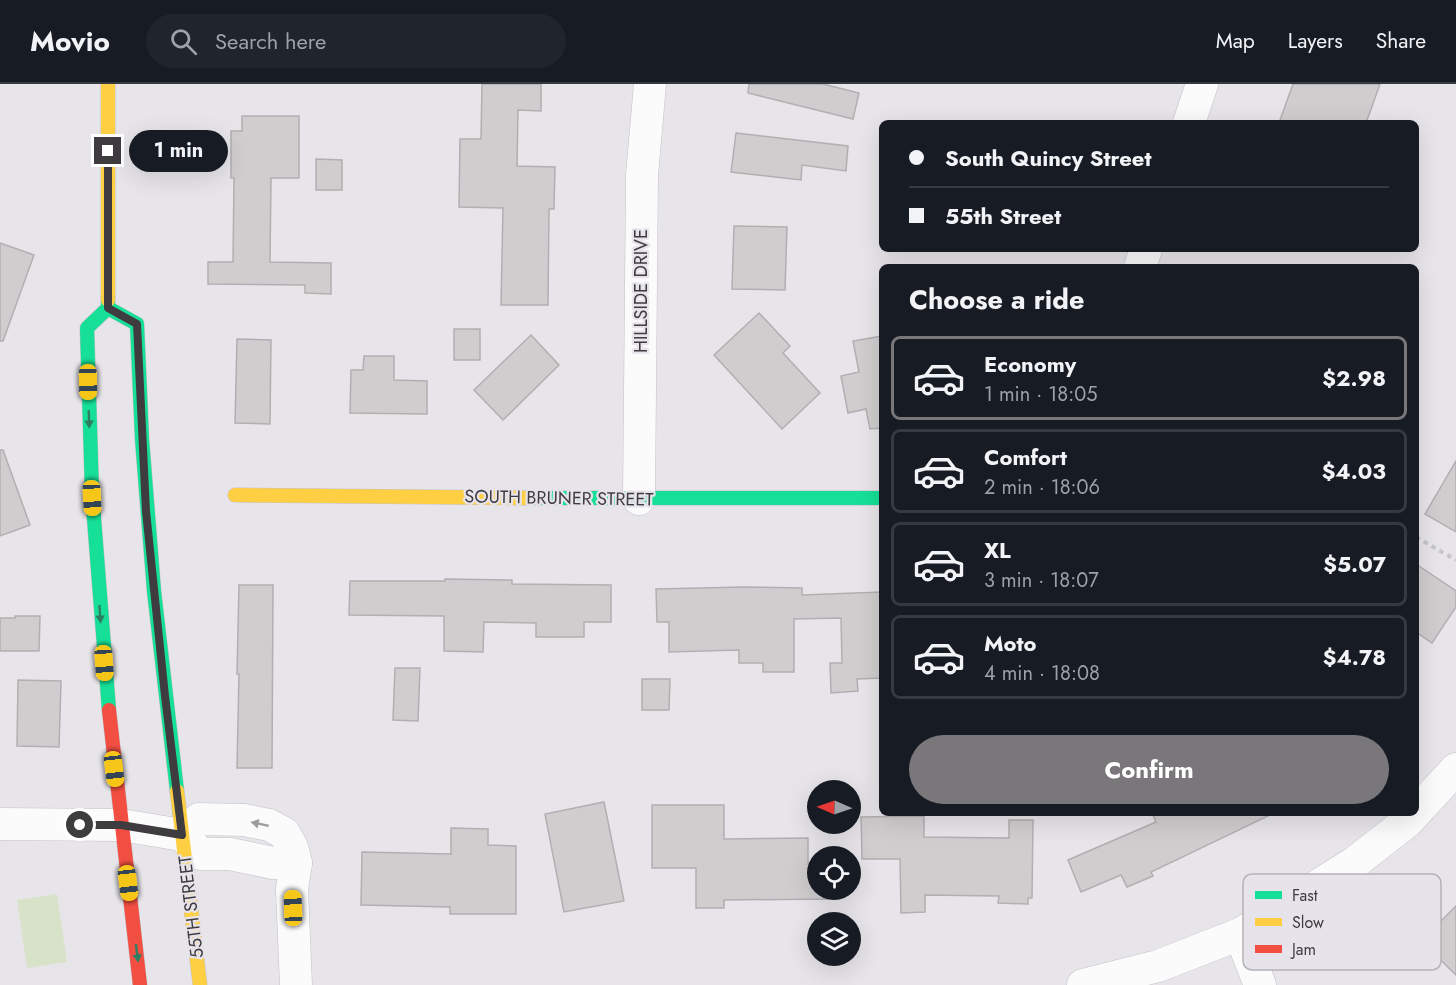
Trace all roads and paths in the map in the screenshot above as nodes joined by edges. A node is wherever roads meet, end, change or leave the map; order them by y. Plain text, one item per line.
1 (108, 84) edge
2 (650, 84) edge
3 (1202, 84) edge
4 (1190, 120) edge
5 (108, 308) junction
6 (236, 495) dead end
7 (879, 498) edge
8 (639, 499) junction
9 (1419, 539) edge
10 (1456, 560) edge
11 (1456, 769) edge
12 (1419, 810) edge
13 (1413, 816) edge
14 (0, 824) edge
15 (121, 825) junction
16 (182, 835) junction
17 (1335, 874) edge
18 (1243, 932) edge
19 (1240, 934) junction
20 (1243, 942) edge
21 (1254, 970) edge
22 (141, 985) edge
23 (200, 985) edge
24 (296, 985) edge
25 (1083, 985) edge
26 (1260, 985) edge

1 - 5 main road
2 - 8 street, HILLSIDE DRIVE
3 - 4 street
5 -> 15 main road
5 - 16 main road, 55TH STREET
6 - 8 main road, SOUTH BRUNER STREET
7 - 8 main road, SOUTH BRUNER STREET
9 - 10 path
11 - 12 street
13 - 17 street
14 - 15 street
15 - 16 street
15 -> 22 main road
16 - 23 main road, 55TH STREET
16 - 24 street
18 - 19 street
19 - 20 street
19 - 25 street
21 - 26 street

